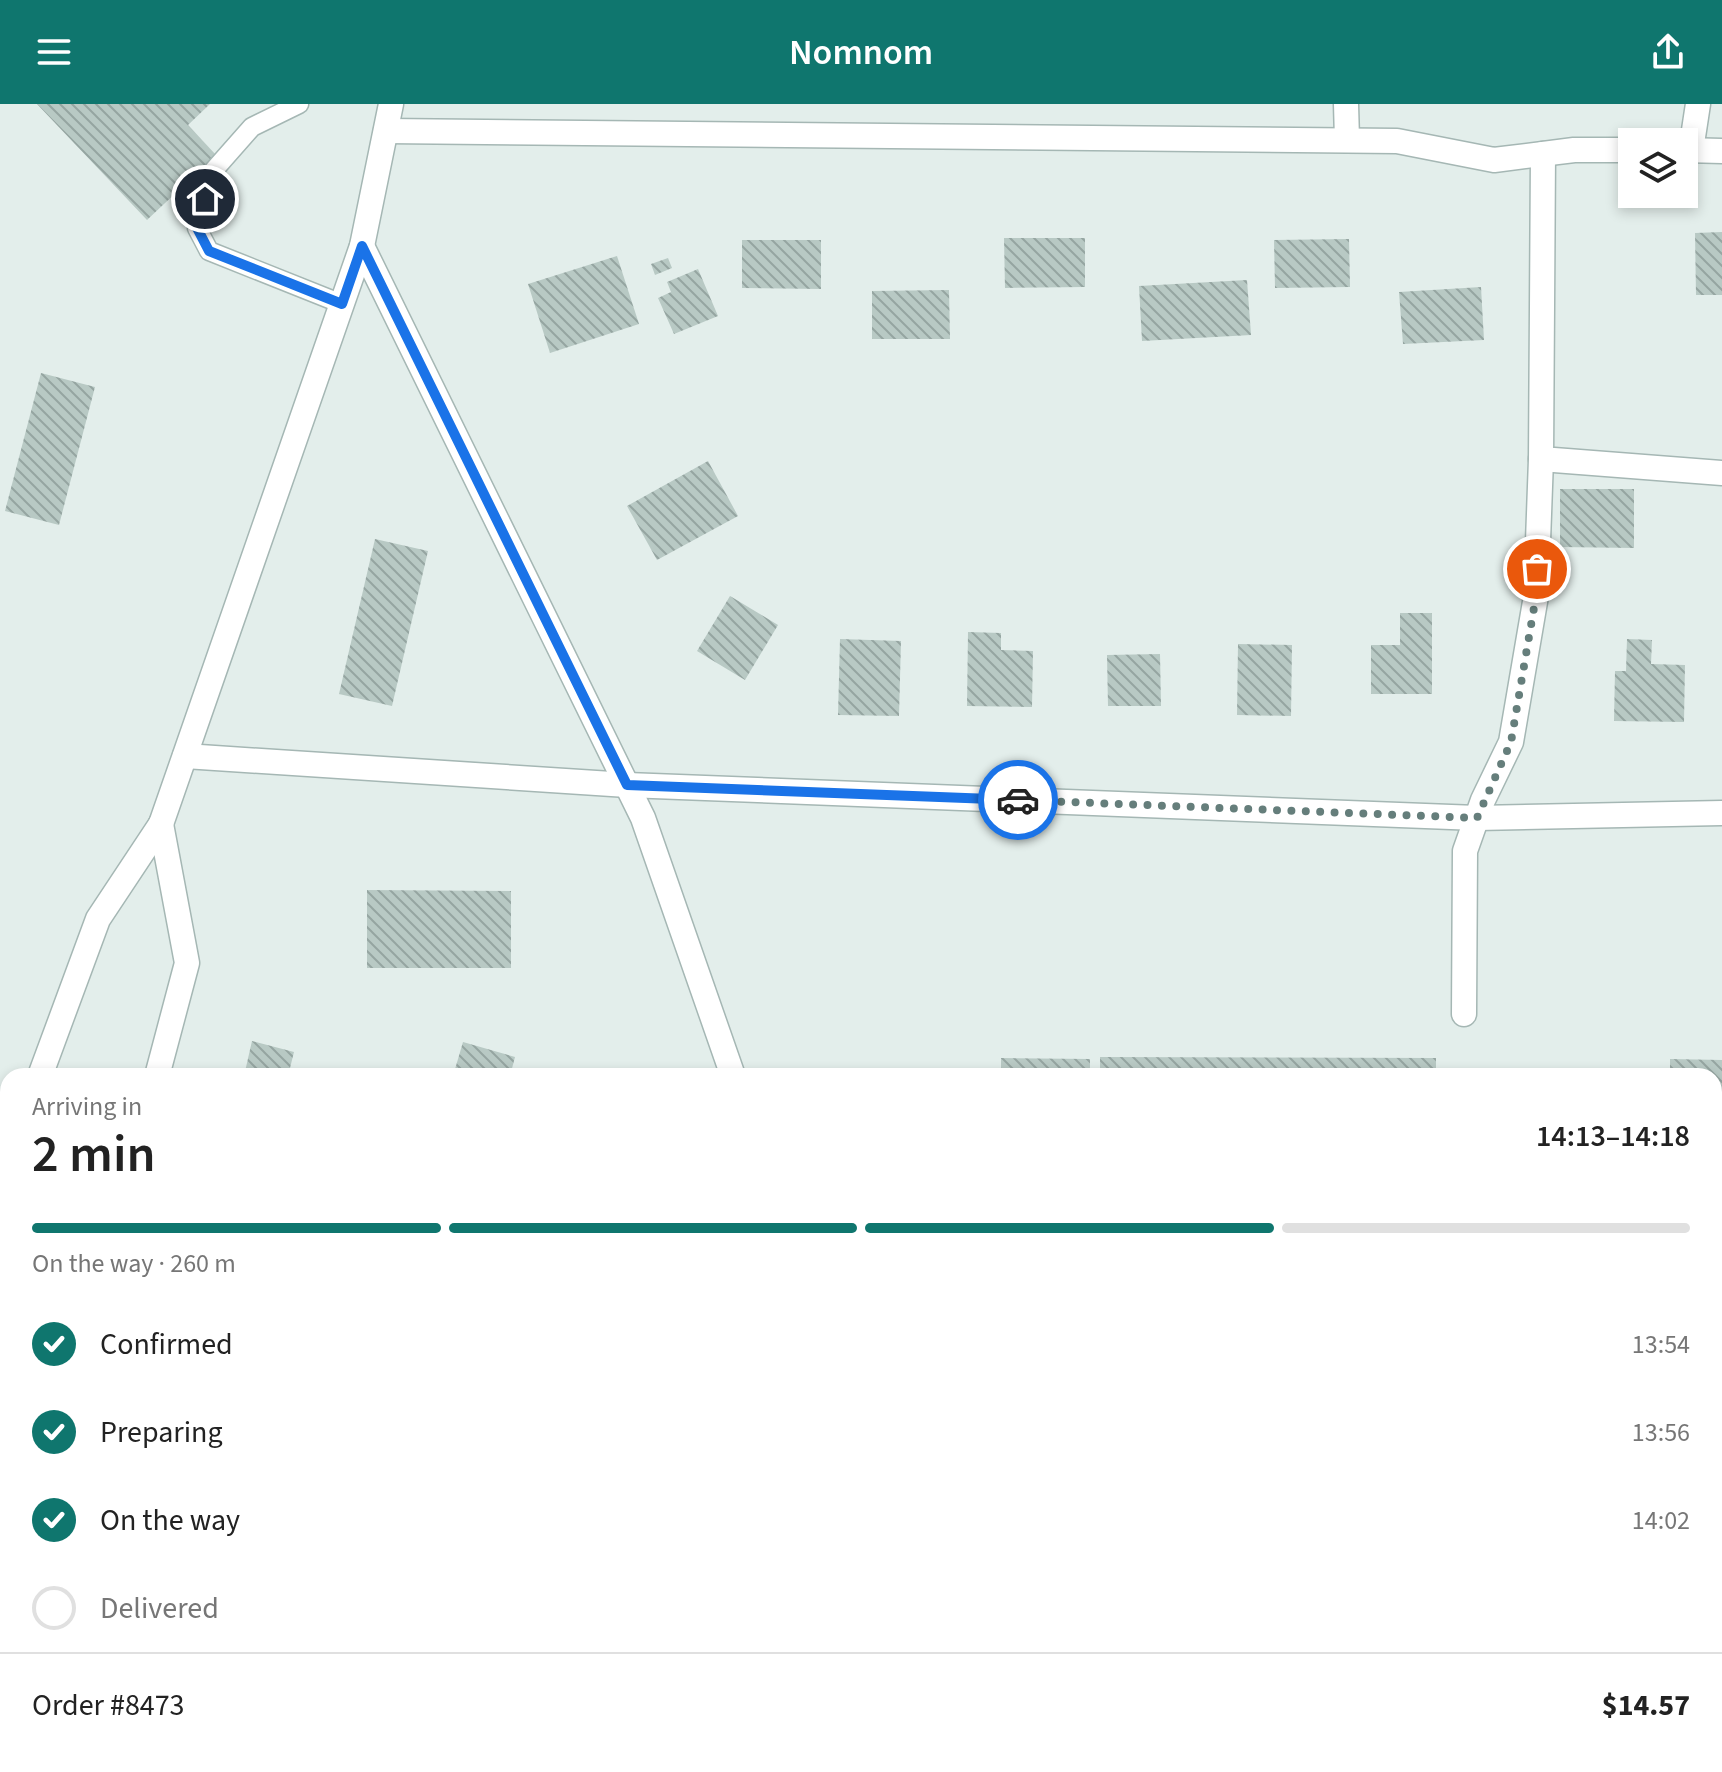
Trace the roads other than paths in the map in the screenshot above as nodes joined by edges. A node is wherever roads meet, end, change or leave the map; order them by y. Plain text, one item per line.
1 (299, 104) edge
2 (1346, 104) edge
3 (1698, 104) edge
4 (387, 112) edge
5 (1693, 128) edge
6 (1347, 140) junction
7 (1618, 150) edge
8 (1698, 150) edge
9 (1722, 151) edge
10 (1543, 154) junction
11 (362, 246) junction
12 (342, 304) junction
13 (1541, 459) junction
14 (1722, 473) edge
15 (185, 756) junction
16 (627, 785) junction
17 (1722, 813) edge
18 (1477, 818) junction
19 (161, 824) junction
20 (1464, 1014) dead end
21 (43, 1068) edge
22 (159, 1068) edge
23 (730, 1068) edge

1 - 12 lane
2 - 6 street
3 - 5 street
4 - 6 street
4 - 11 street
6 - 10 street
7 - 10 street
8 - 9 street
10 - 13 street
11 - 12 street
11 - 16 street
12 - 15 street
13 - 14 street
13 - 18 street
15 - 16 street
15 - 19 street
16 - 18 street
16 - 23 street
17 - 18 street
18 - 20 street
19 - 21 street
19 - 22 street

